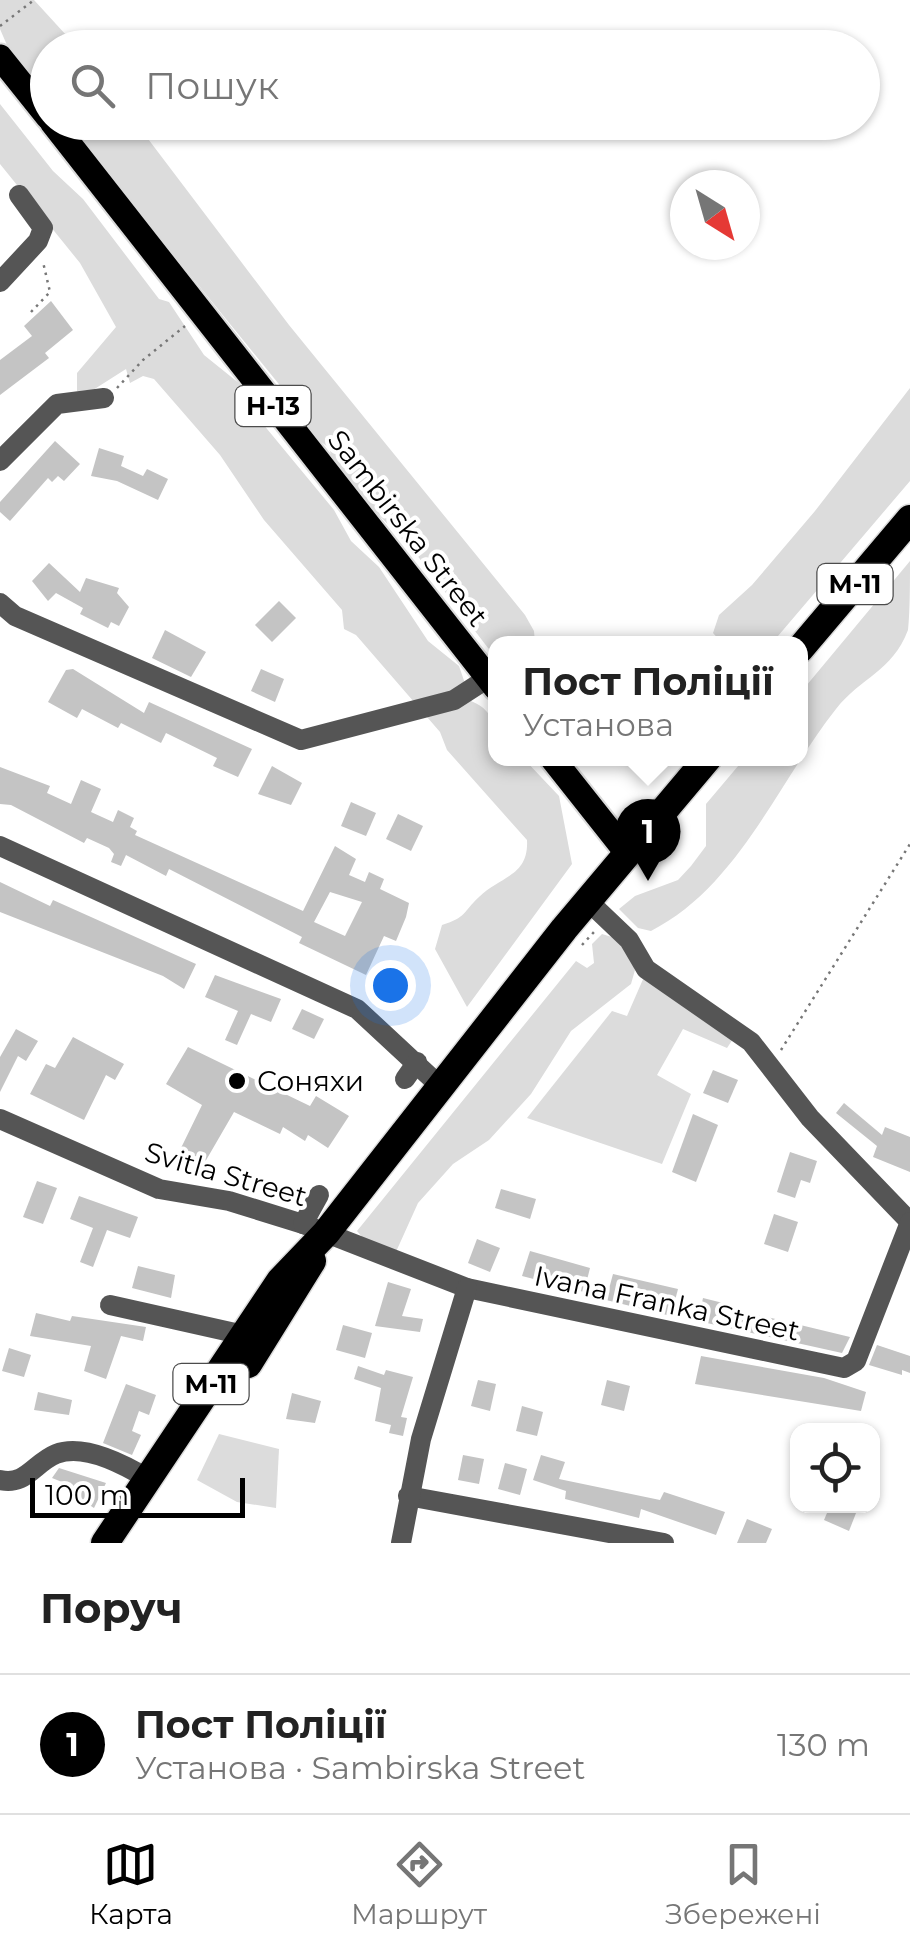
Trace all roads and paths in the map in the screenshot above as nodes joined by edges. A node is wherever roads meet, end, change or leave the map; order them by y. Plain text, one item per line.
1 (34, 0) edge
2 (0, 26) edge
3 (0, 58) edge
4 (30, 95) edge
5 (66, 140) edge
6 (19, 195) dead end
7 (38, 241) junction
8 (0, 282) edge
9 (31, 312) dead end
10 (201, 314) junction
11 (104, 398) joint
12 (0, 461) edge
13 (910, 519) edge
14 (0, 603) edge
15 (808, 640) edge
16 (488, 678) edge
17 (488, 685) edge
18 (558, 766) edge
19 (701, 766) edge
20 (910, 844) edge
21 (0, 846) edge
22 (628, 854) junction
23 (588, 901) junction
24 (770, 1067) junction
25 (440, 1086) junction
26 (0, 1119) edge
27 (319, 1195) dead end
28 (910, 1222) edge
29 (315, 1229) junction
30 (466, 1288) junction
31 (110, 1305) dead end
32 (244, 1334) junction
33 (148, 1479) junction
34 (0, 1480) edge
35 (408, 1496) junction
36 (105, 1543) edge
37 (126, 1543) edge
38 (402, 1543) edge
39 (664, 1543) edge

1 - 2 path
3 - 4 main road, Sambirska Street / Н-13
5 - 10 main road, Sambirska Street / Н-13
6 - 7 street
7 - 8 street
7 - 9 path
10 - 11 path
10 - 16 main road, Sambirska Street / Н-13
11 - 12 street
13 - 15 highway, М-11
14 - 17 street
18 - 22 main road
19 - 22 highway, М-11
20 - 24 path
21 - 25 street
22 - 23 highway, М-11
23 - 24 street
23 - 25 highway, М-11
24 - 28 street
25 - 29 highway, М-11
26 - 29 street, Svitla Street
27 - 29 street
28 - 30 street, Ivana Franka Street
29 - 30 street, Ivana Franka Street
29 - 32 highway, М-11
29 - 37 highway, М-11
30 - 35 street
31 - 32 street
32 - 33 highway, М-11
33 - 34 street
33 - 36 highway, М-11
35 - 38 street
35 - 39 street

